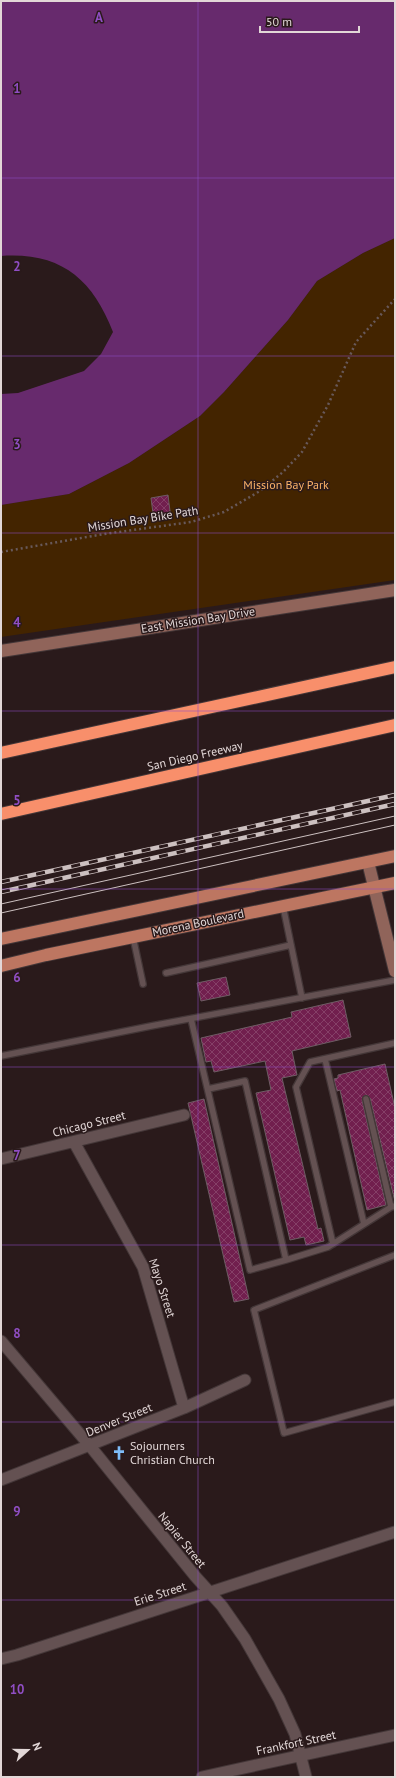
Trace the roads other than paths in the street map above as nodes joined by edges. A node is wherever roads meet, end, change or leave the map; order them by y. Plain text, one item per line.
1 (395, 590) edge
2 (1, 651) edge
3 (395, 666) edge
4 (395, 726) edge
5 (1, 753) edge
6 (1, 814) edge
7 (395, 856) edge
8 (368, 862) junction
9 (395, 883) edge
10 (374, 887) junction
11 (283, 906) junction
12 (133, 937) junction
13 (1, 939) edge
14 (291, 945) junction
15 (1, 966) edge
16 (395, 971) edge
17 (166, 973) dead end
18 (395, 980) edge
19 (144, 984) dead end
20 (302, 998) junction
21 (191, 1019) junction
22 (395, 1042) edge
23 (1, 1056) edge
24 (325, 1059) junction
25 (208, 1089) junction
26 (366, 1099) dead end
27 (184, 1115) dead end
28 (74, 1142) junction
29 (1, 1159) edge
30 (393, 1206) edge
31 (364, 1224) junction
32 (333, 1244) junction
33 (395, 1255) edge
34 (286, 1260) junction
35 (1, 1341) edge
36 (245, 1380) dead end
37 (395, 1402) edge
38 (184, 1408) junction
39 (90, 1446) junction
40 (1, 1480) edge
41 (395, 1532) edge
42 (209, 1592) junction
43 (1, 1659) edge
44 (395, 1735) edge
45 (301, 1755) junction
46 (202, 1777) edge
47 (306, 1777) edge

1 - 2 main road, East Mission Bay Drive
3 - 5 highway
4 - 6 highway, San Diego Freeway
7 - 8 main road, Morena Boulevard
8 - 10 main road
8 - 13 main road, Morena Boulevard
9 - 10 main road, Morena Boulevard
10 - 11 main road, Morena Boulevard
10 - 16 main road
11 - 12 main road, Morena Boulevard
11 - 14 lane
12 - 15 main road, Morena Boulevard
12 - 19 lane
14 - 17 lane
14 - 20 lane
18 - 20 lane
20 - 21 lane
21 - 23 lane
21 - 25 lane
22 - 24 lane
24 - 31 lane
24 - 32 lane
25 - 34 lane
25 - 34 lane
26 - 30 lane
27 - 28 street, Chicago Street
28 - 29 street, Chicago Street
28 - 38 street, Mayo Street
30 - 31 lane
31 - 32 lane
32 - 34 lane
33 - 37 lane
35 - 39 street, Napier Street
36 - 38 street, Denver Street
38 - 39 street, Denver Street
39 - 40 street, Denver Street
39 - 42 street, Napier Street
41 - 42 street, Erie Street
42 - 43 street, Erie Street
42 - 45 street, Napier Street
44 - 45 street, Frankfort Street
45 - 46 street, Frankfort Street
45 - 47 street, Napier Street

